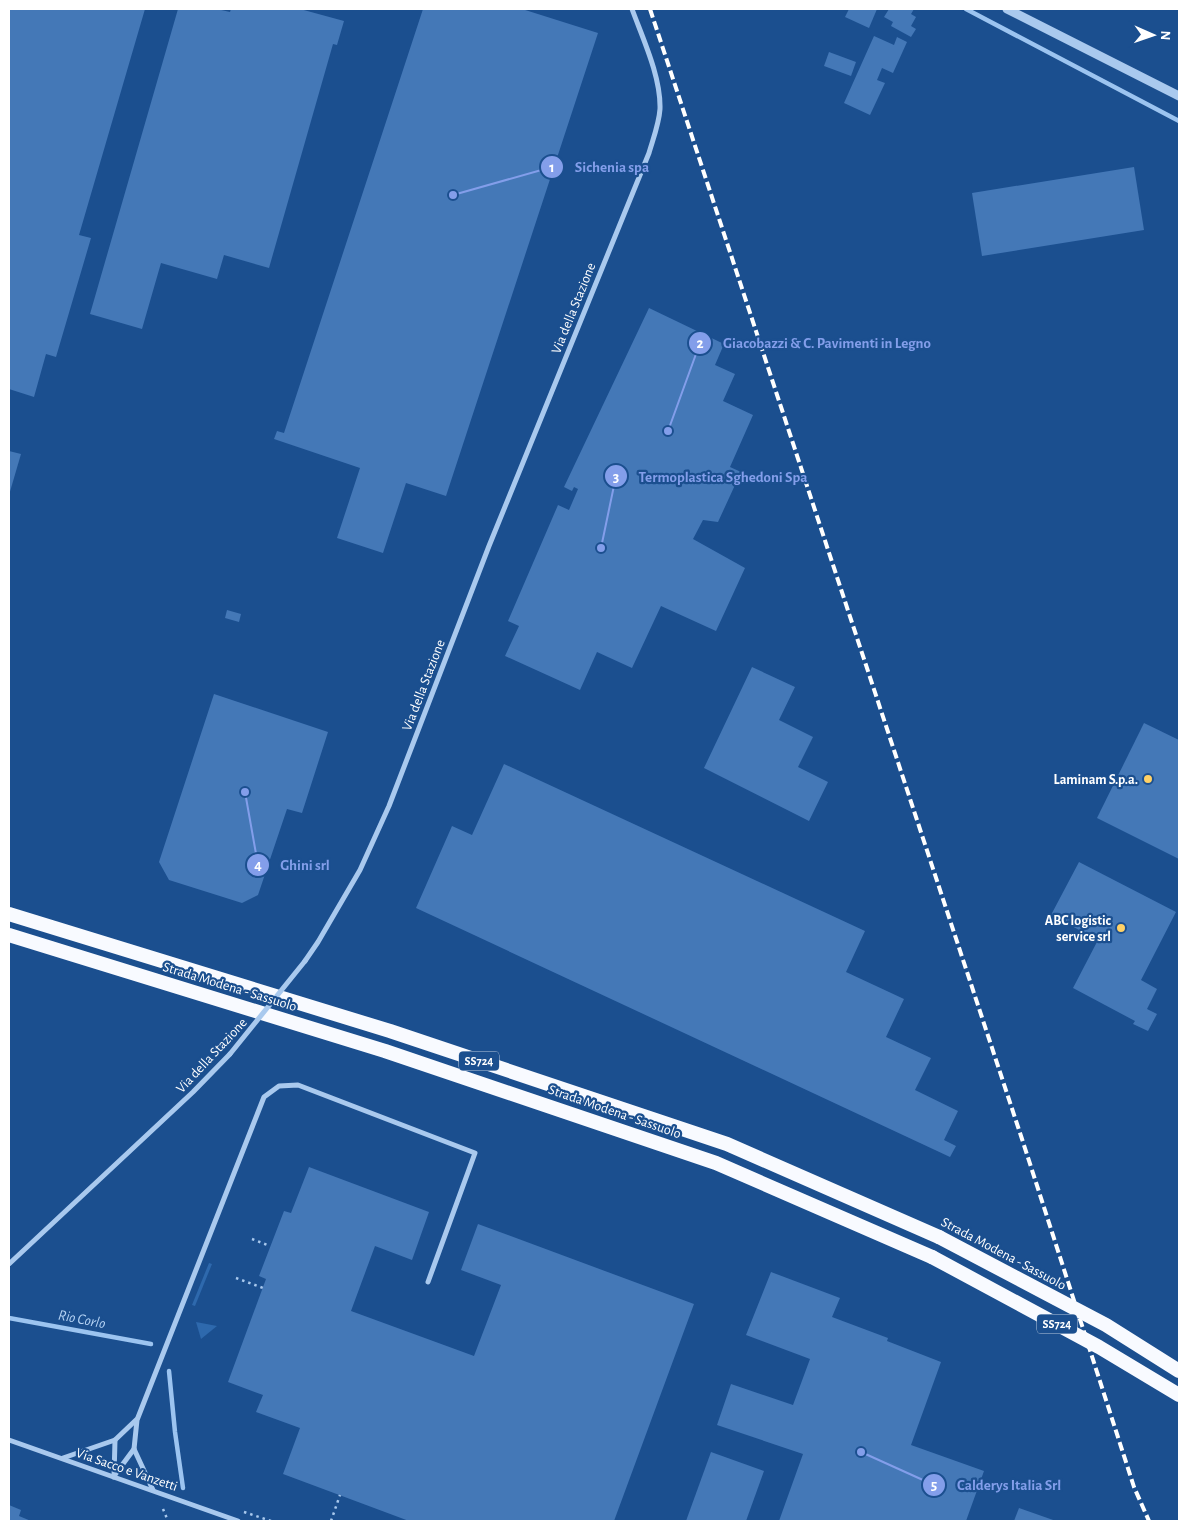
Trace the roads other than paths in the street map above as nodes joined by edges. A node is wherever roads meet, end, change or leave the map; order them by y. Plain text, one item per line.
1 (632, 9) edge
2 (1007, 9) edge
3 (1179, 96) edge
4 (9, 914) edge
5 (9, 935) edge
6 (9, 1264) edge
7 (428, 1282) dead end
8 (1179, 1371) edge
9 (1179, 1395) edge
10 (137, 1420) junction
11 (9, 1440) edge
12 (115, 1440) junction
13 (134, 1448) junction
14 (62, 1458) junction
15 (114, 1477) junction
16 (153, 1490) junction
17 (238, 1521) edge

1 - 6 street, Via della Stazione, bridge
2 - 3 street
4 - 8 highway, Strada Modena - Sassuolo / SS724, bridge
5 - 9 highway, Strada Modena - Sassuolo / SS724, bridge
7 - 10 street
10 - 12 street
10 - 13 street
11 - 14 street, Via Sacco e Vanzetti
12 - 14 street
12 - 15 street
13 - 15 street
13 - 16 street
14 - 15 street, Via Sacco e Vanzetti
15 - 16 street, Via Sacco e Vanzetti
16 - 17 street, Via Sacco e Vanzetti

